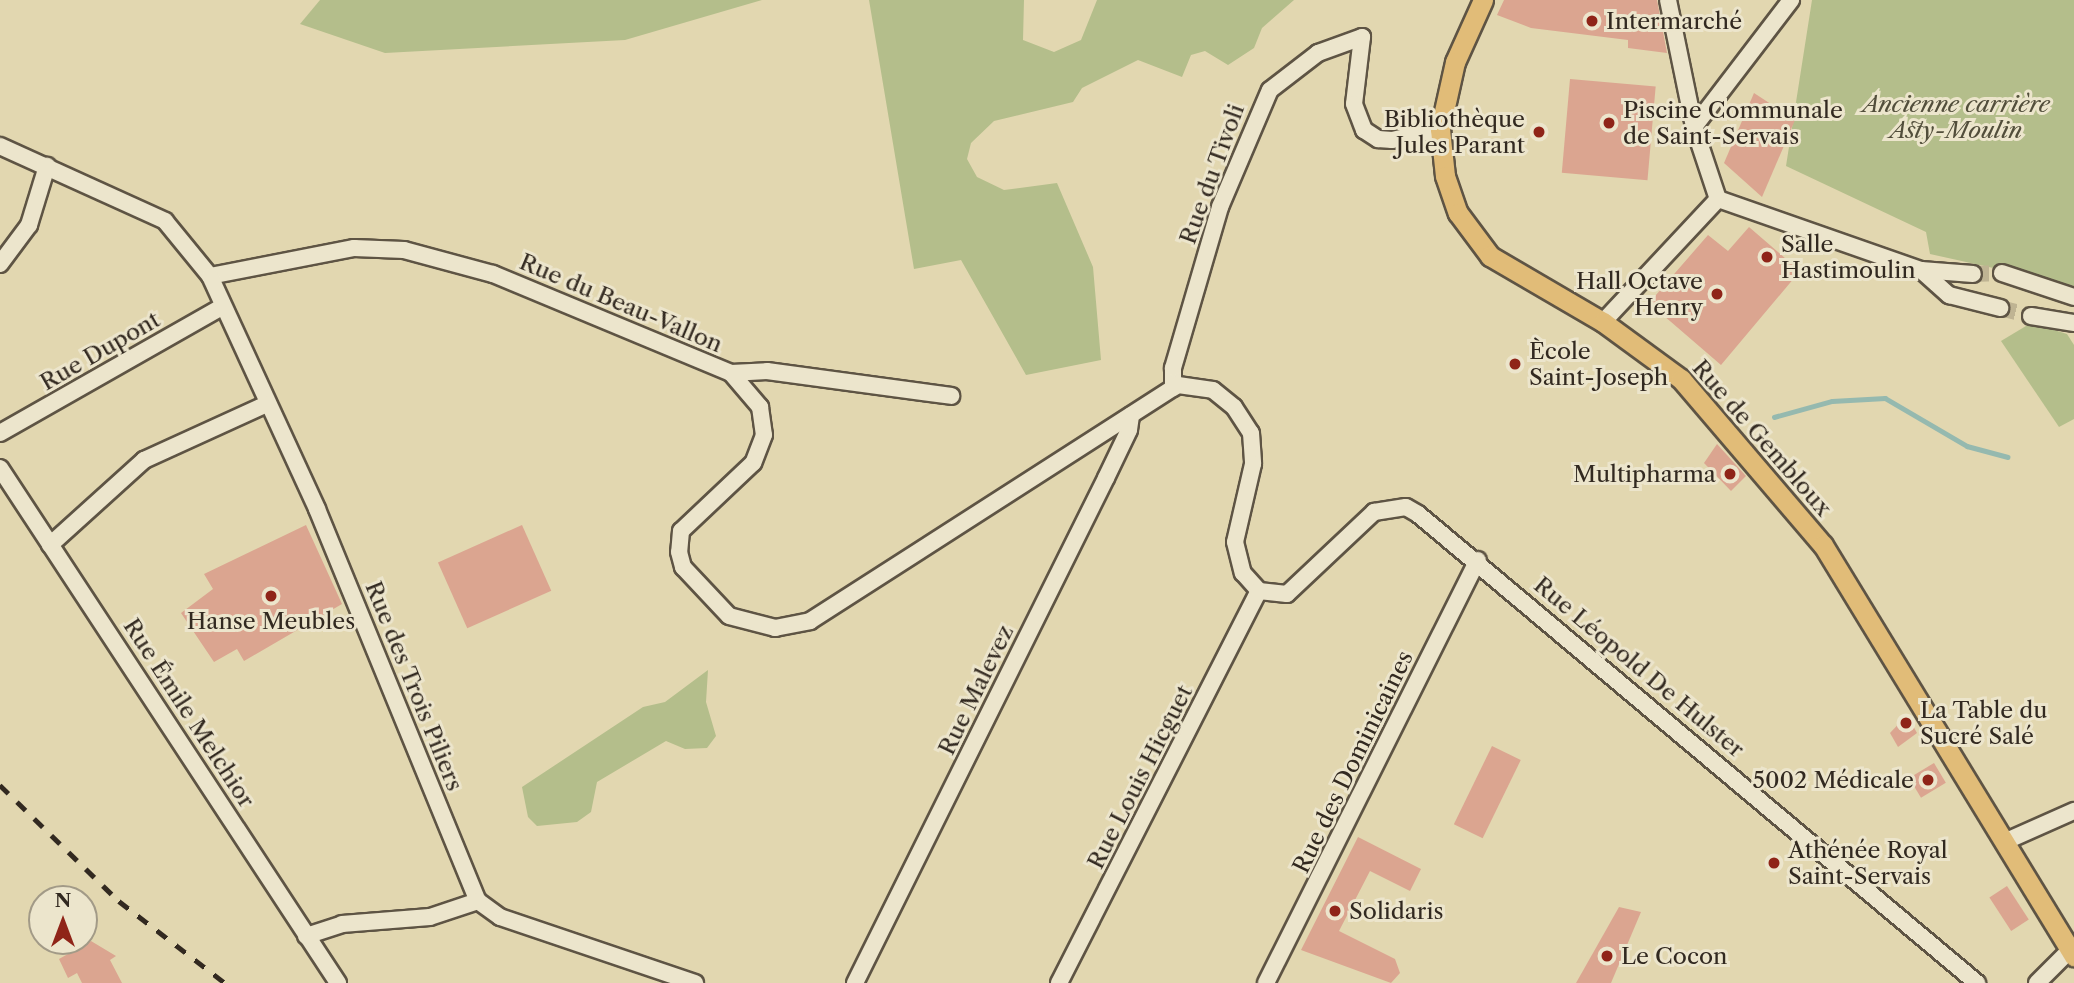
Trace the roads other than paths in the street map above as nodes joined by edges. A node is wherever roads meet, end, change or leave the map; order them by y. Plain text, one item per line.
1 (1483, 0) edge
2 (1668, 0) edge
3 (1791, 0) edge
4 (1694, 127) junction
5 (1440, 129) junction
6 (0, 146) edge
7 (47, 166) junction
8 (1718, 199) junction
9 (0, 264) edge
10 (1921, 271) junction
11 (2002, 273) tunnel mouth
12 (1973, 274) tunnel mouth
13 (209, 276) junction
14 (2074, 297) edge
15 (222, 307) junction
16 (2000, 308) tunnel mouth
17 (2031, 316) tunnel mouth
18 (1603, 322) junction
19 (2074, 323) edge
20 (731, 373) junction
21 (1173, 387) junction
22 (951, 396) dead end
23 (267, 404) junction
24 (1131, 415) junction
25 (0, 433) edge
26 (0, 468) edge
27 (50, 545) junction
28 (1478, 560) junction
29 (1259, 591) junction
30 (2074, 811) edge
31 (2004, 842) junction
32 (478, 901) junction
33 (306, 936) junction
34 (2072, 950) edge
35 (338, 983) edge
36 (695, 983) edge
37 (855, 983) edge
38 (1059, 983) edge
39 (1266, 983) edge
40 (1977, 983) edge
41 (2037, 983) edge

1 - 5 main road, Rue de Gembloux
2 - 4 street
3 - 4 street
4 - 8 street
5 - 18 main road, Rue de Gembloux
5 - 21 street, Rue du Tivoli
6 - 7 street
7 - 9 street
7 - 13 street
8 - 10 street
8 - 18 street
10 - 12 street
10 - 16 street
11 - 14 street
13 - 15 street, Rue des Trois Piliers
13 - 20 street, Rue du Beau-Vallon
15 - 23 street, Rue des Trois Piliers
15 - 25 street, Rue Dupont
17 - 19 street
18 - 31 main road, Rue de Gembloux
20 - 22 street
20 - 24 street, Rue du Beau-Vallon
21 - 24 street, Rue du Beau-Vallon
21 - 29 street
23 - 27 street
23 - 32 street, Rue des Trois Piliers
24 - 37 street, Rue Malevez
26 - 27 street, Rue Émile Melchior
27 - 33 street, Rue Émile Melchior
28 - 29 street, Rue Léopold De Hulster
28 - 39 street, Rue des Dominicaines
28 - 40 street, Rue Léopold De Hulster
29 - 38 street, Rue Louis Hicguet
30 - 31 street
31 - 34 main road, Rue de Gembloux
32 - 33 street
32 - 36 street
33 - 35 street, Rue Émile Melchior
34 - 41 street

